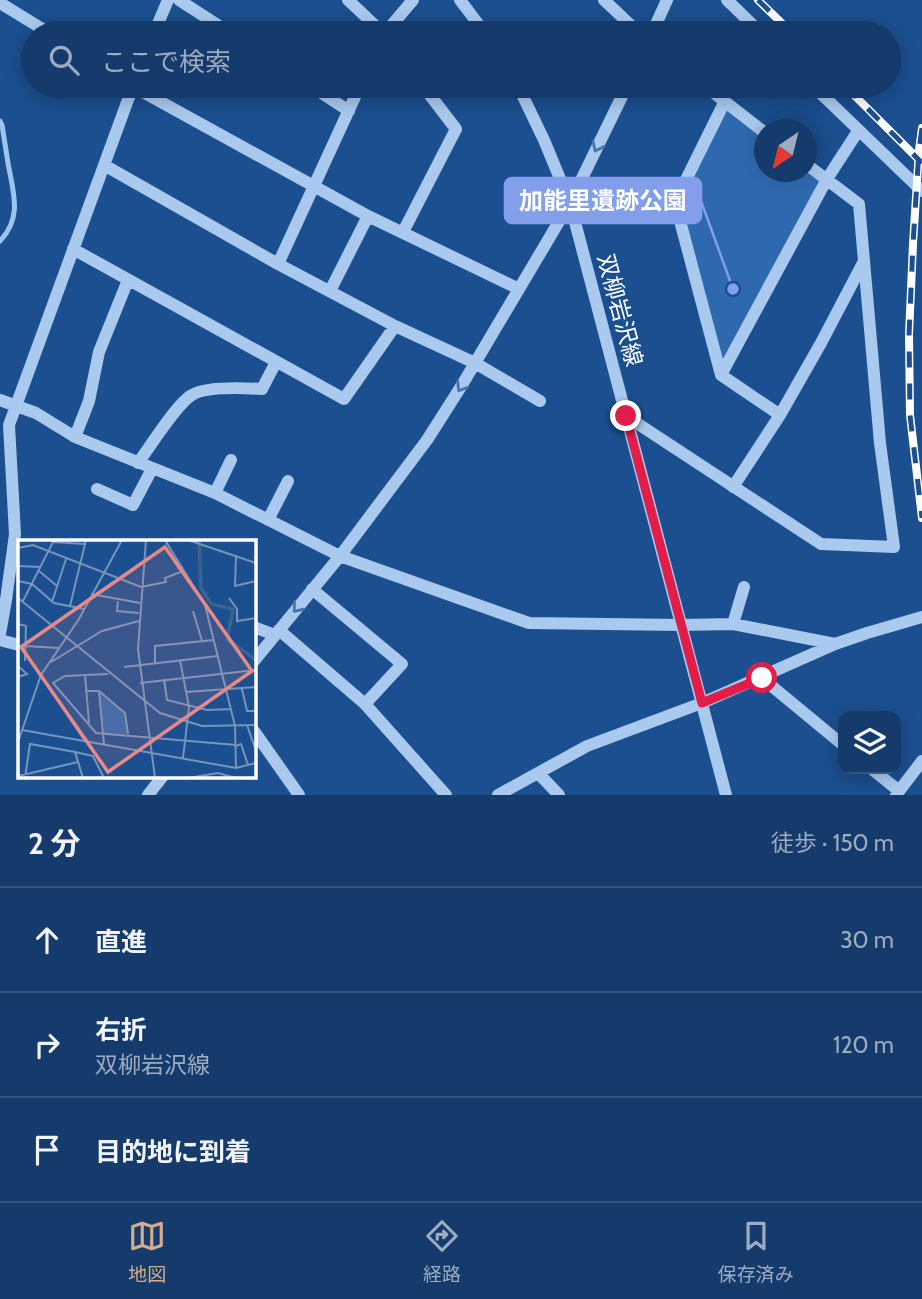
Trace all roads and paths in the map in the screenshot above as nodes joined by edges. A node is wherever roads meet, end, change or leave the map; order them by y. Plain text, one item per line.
1 (168, 0) edge
2 (179, 0) edge
3 (348, 0) edge
4 (413, 0) edge
5 (460, 0) edge
6 (604, 0) edge
7 (667, 0) edge
8 (727, 0) edge
9 (0, 3) edge
10 (29, 21) edge
11 (159, 21) edge
12 (211, 21) edge
13 (371, 21) edge
14 (395, 21) edge
15 (476, 21) edge
16 (626, 21) edge
17 (657, 21) edge
18 (749, 21) edge
19 (129, 98) edge
20 (154, 98) edge
21 (329, 98) edge
22 (355, 98) edge
23 (432, 98) edge
24 (524, 98) edge
25 (621, 98) edge
26 (721, 98) edge
27 (825, 98) edge
28 (725, 101) junction
29 (349, 111) junction
30 (754, 123) edge
31 (858, 131) junction
32 (104, 165) junction
33 (817, 172) edge
34 (827, 179) junction
35 (313, 187) junction
36 (922, 191) edge
37 (570, 203) junction
38 (368, 216) junction
39 (403, 232) junction
40 (73, 249) junction
41 (864, 261) junction
42 (278, 264) junction
43 (128, 280) junction
44 (519, 289) junction
45 (331, 291) junction
46 (395, 326) junction
47 (276, 362) junction
48 (475, 363) junction
49 (721, 375) junction
50 (0, 400) edge
51 (540, 401) dead end
52 (16, 405) junction
53 (780, 415) junction
54 (626, 416) junction
55 (75, 437) junction
56 (231, 460) dead end
57 (138, 463) junction
58 (152, 469) junction
59 (288, 481) dead end
60 (733, 487) junction
61 (97, 489) dead end
62 (215, 494) junction
63 (268, 520) junction
64 (340, 556) junction
65 (4, 580) edge
66 (744, 587) dead end
67 (312, 589) junction
68 (921, 620) edge
69 (733, 624) junction
70 (681, 625) junction
71 (256, 627) edge
72 (277, 632) junction
73 (0, 634) edge
74 (0, 640) edge
75 (835, 644) junction
76 (18, 645) edge
77 (256, 658) edge
78 (762, 678) junction
79 (702, 703) junction
80 (365, 704) junction
81 (256, 734) edge
82 (838, 741) edge
83 (922, 761) edge
84 (538, 773) junction
85 (877, 774) edge
86 (161, 778) edge
87 (897, 793) edge
88 (148, 795) edge
89 (299, 795) edge
90 (446, 795) edge
91 (498, 795) edge
92 (559, 795) edge
93 (726, 795) edge

1 - 11 street
2 - 12 street
3 - 13 street
4 - 14 street
5 - 15 street
6 - 16 street
7 - 17 street
8 - 18 street
9 - 10 street
19 - 32 street
20 - 35 street
21 - 29 street
22 - 29 street
23 - 39 street
24 - 37 street, 双柳岩沢線
25 -> 37 street
26 - 28 street
27 - 31 street
28 - 30 street
28 - 49 street
29 - 35 street
31 - 34 street
31 - 36 street
32 - 40 street
32 - 42 street
33 - 34 street
34 - 41 street
34 - 49 street
35 - 38 street
35 - 42 street
37 - 44 street
37 - 54 street, 双柳岩沢線
38 - 39 street
38 - 45 street
39 - 44 street
40 - 43 street
40 - 52 street
41 - 53 street
41 - 60 street
42 - 45 street
43 - 47 street
43 - 55 street
44 - 48 street
45 - 46 street
46 - 47 street
46 - 48 street
47 - 57 street
48 - 51 street
48 -> 64 street
49 - 53 street
50 - 52 street
52 - 55 street
52 - 65 street
53 - 60 street
54 - 60 street
54 - 70 street, 双柳岩沢線
55 - 57 street
56 - 62 street
57 - 58 street
58 - 61 street
58 - 62 street
59 - 63 street
62 - 63 street
63 - 64 street
64 - 67 street
64 - 70 street
65 - 73 street
66 - 69 street
67 -> 72 street
67 - 80 street
68 - 75 street
69 - 70 street
69 - 75 street
70 - 79 street, 双柳岩沢線
71 - 72 street
72 - 77 street
72 - 80 street
74 - 76 street
75 - 78 street
78 - 79 street
78 - 82 street
79 - 84 street
79 - 93 street, 双柳岩沢線
80 - 90 street
81 - 89 street
83 - 87 street
84 - 91 street
84 - 92 street
85 - 87 street
86 - 88 street

